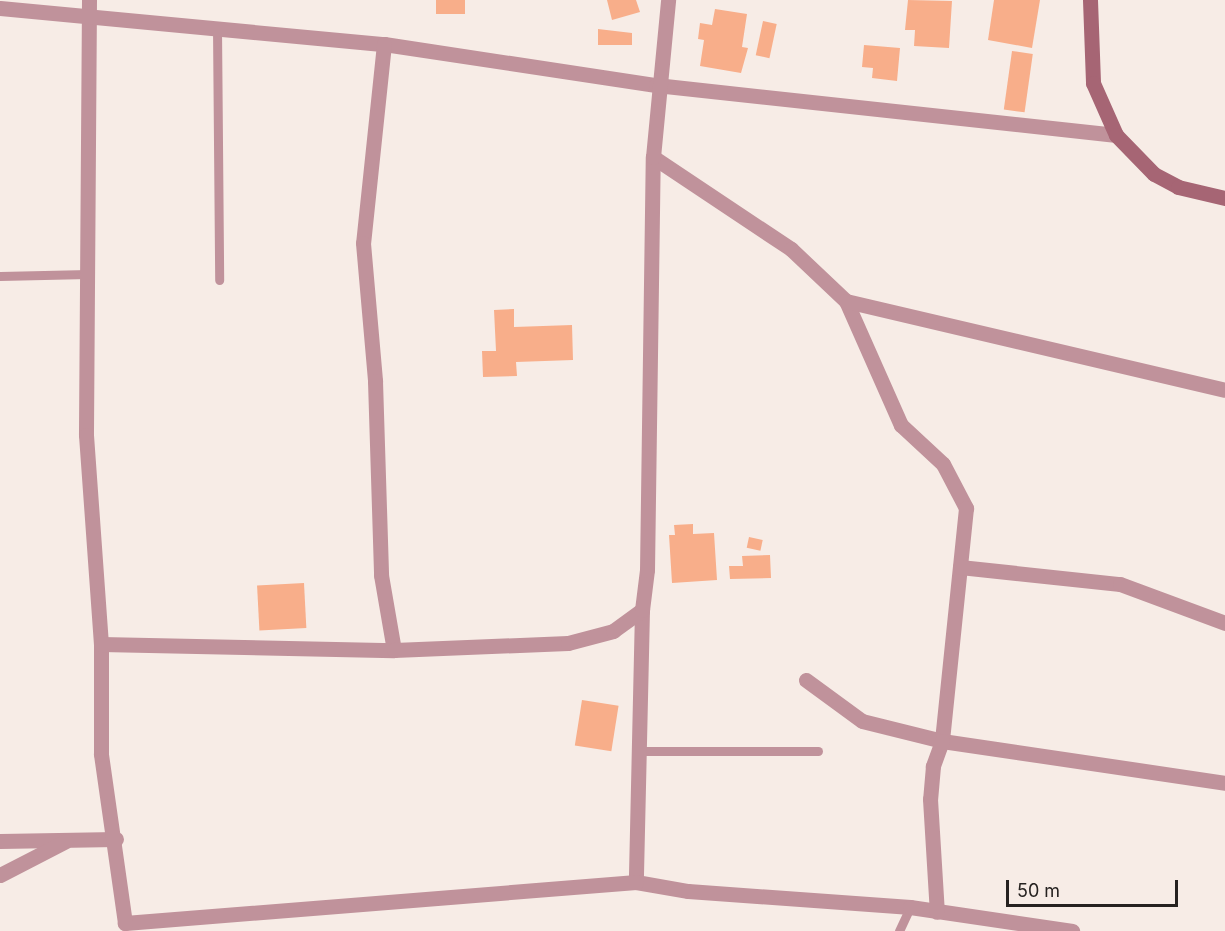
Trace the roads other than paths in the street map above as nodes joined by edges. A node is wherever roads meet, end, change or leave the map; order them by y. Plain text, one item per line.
1 (89, 0) edge
2 (668, 0) edge
3 (1090, 0) edge
4 (0, 9) edge
5 (90, 16) junction
6 (217, 28) junction
7 (384, 44) junction
8 (656, 85) junction
9 (1116, 135) junction
10 (653, 157) junction
11 (1225, 198) edge
12 (88, 274) junction
13 (0, 276) edge
14 (219, 280) dead end
15 (846, 302) junction
16 (1225, 390) edge
17 (960, 567) junction
18 (642, 610) junction
19 (1225, 623) edge
20 (101, 644) junction
21 (394, 650) junction
22 (806, 681) dead end
23 (942, 741) junction
24 (818, 751) dead end
25 (639, 752) junction
26 (1225, 783) edge
27 (117, 839) junction
28 (0, 841) edge
29 (66, 842) junction
30 (0, 875) edge
31 (636, 882) junction
32 (910, 907) junction
33 (937, 912) junction
34 (125, 927) edge
35 (899, 931) edge
36 (1072, 931) edge

1 - 5 street
2 - 8 street
3 - 9 street
4 - 5 street
5 - 6 street
5 - 12 street
6 - 7 street
6 - 14 lane
7 - 8 street
7 - 21 street
8 - 9 street
8 - 10 street
9 - 11 street
10 - 15 street
10 - 18 street
12 - 13 lane
12 - 20 street
15 - 16 street
15 - 17 street
17 - 19 street
17 - 23 street
18 - 21 street
18 - 25 street
20 - 21 street
20 - 27 street
22 - 23 street
23 - 26 street
23 - 33 street
24 - 25 lane
25 - 31 street
27 - 29 street
27 - 34 street
28 - 29 street
29 - 30 street
31 - 32 street
31 - 34 street
32 - 33 street
32 - 35 lane
33 - 36 street

